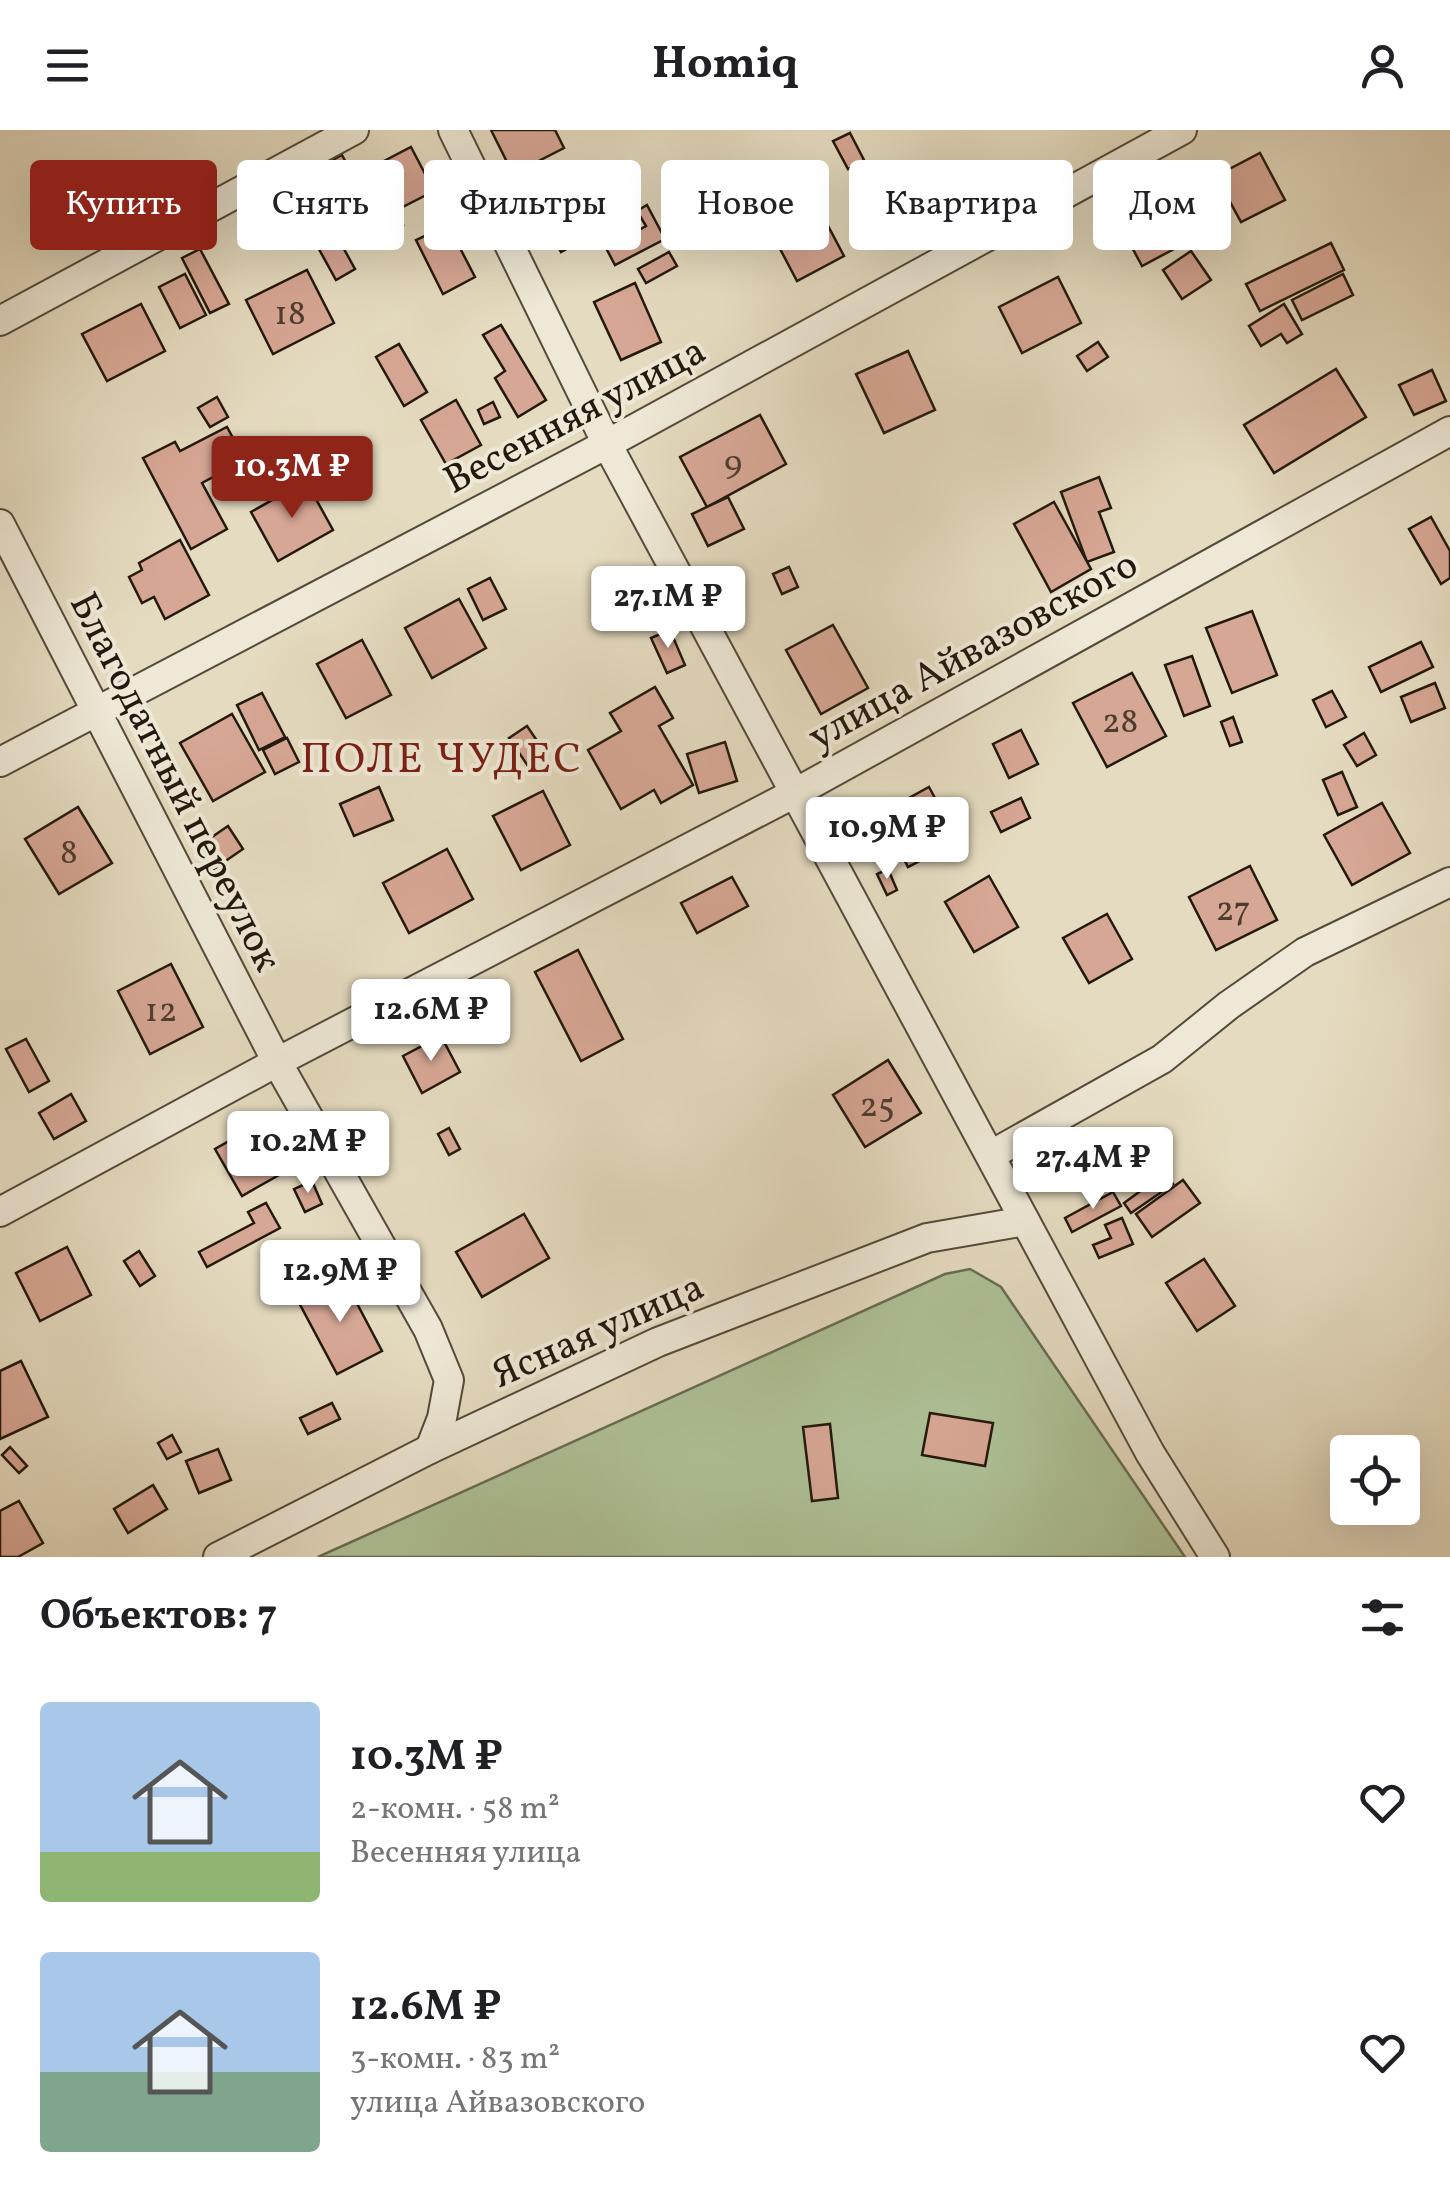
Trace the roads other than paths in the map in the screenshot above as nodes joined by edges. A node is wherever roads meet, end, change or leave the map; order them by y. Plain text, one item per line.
1 (354, 130) edge
2 (452, 130) edge
3 (1182, 130) edge
4 (0, 321) edge
5 (1450, 431) edge
6 (607, 444) junction
7 (0, 524) edge
8 (97, 711) junction
9 (0, 762) edge
10 (795, 792) junction
11 (1450, 882) edge
12 (276, 1062) junction
13 (990, 1155) junction
14 (0, 1212) edge
15 (1026, 1221) junction
16 (430, 1449) junction
17 (218, 1557) edge
18 (1215, 1557) edge

1 - 4 street
2 - 6 street
3 - 6 street, Весенняя улица
5 - 10 street, улица Айвазовского
6 - 8 street, Весенняя улица
6 - 10 street
7 - 8 street, Благодатный переулок
8 - 9 street, Весенняя улица
8 - 12 street, Благодатный переулок
10 - 12 street, улица Айвазовского
10 - 13 street
11 - 13 street
12 - 14 street, улица Айвазовского
12 - 16 street, Благодатный переулок
13 - 15 street
15 - 16 street, Ясная улица
15 - 18 street
16 - 17 street, Ясная улица

